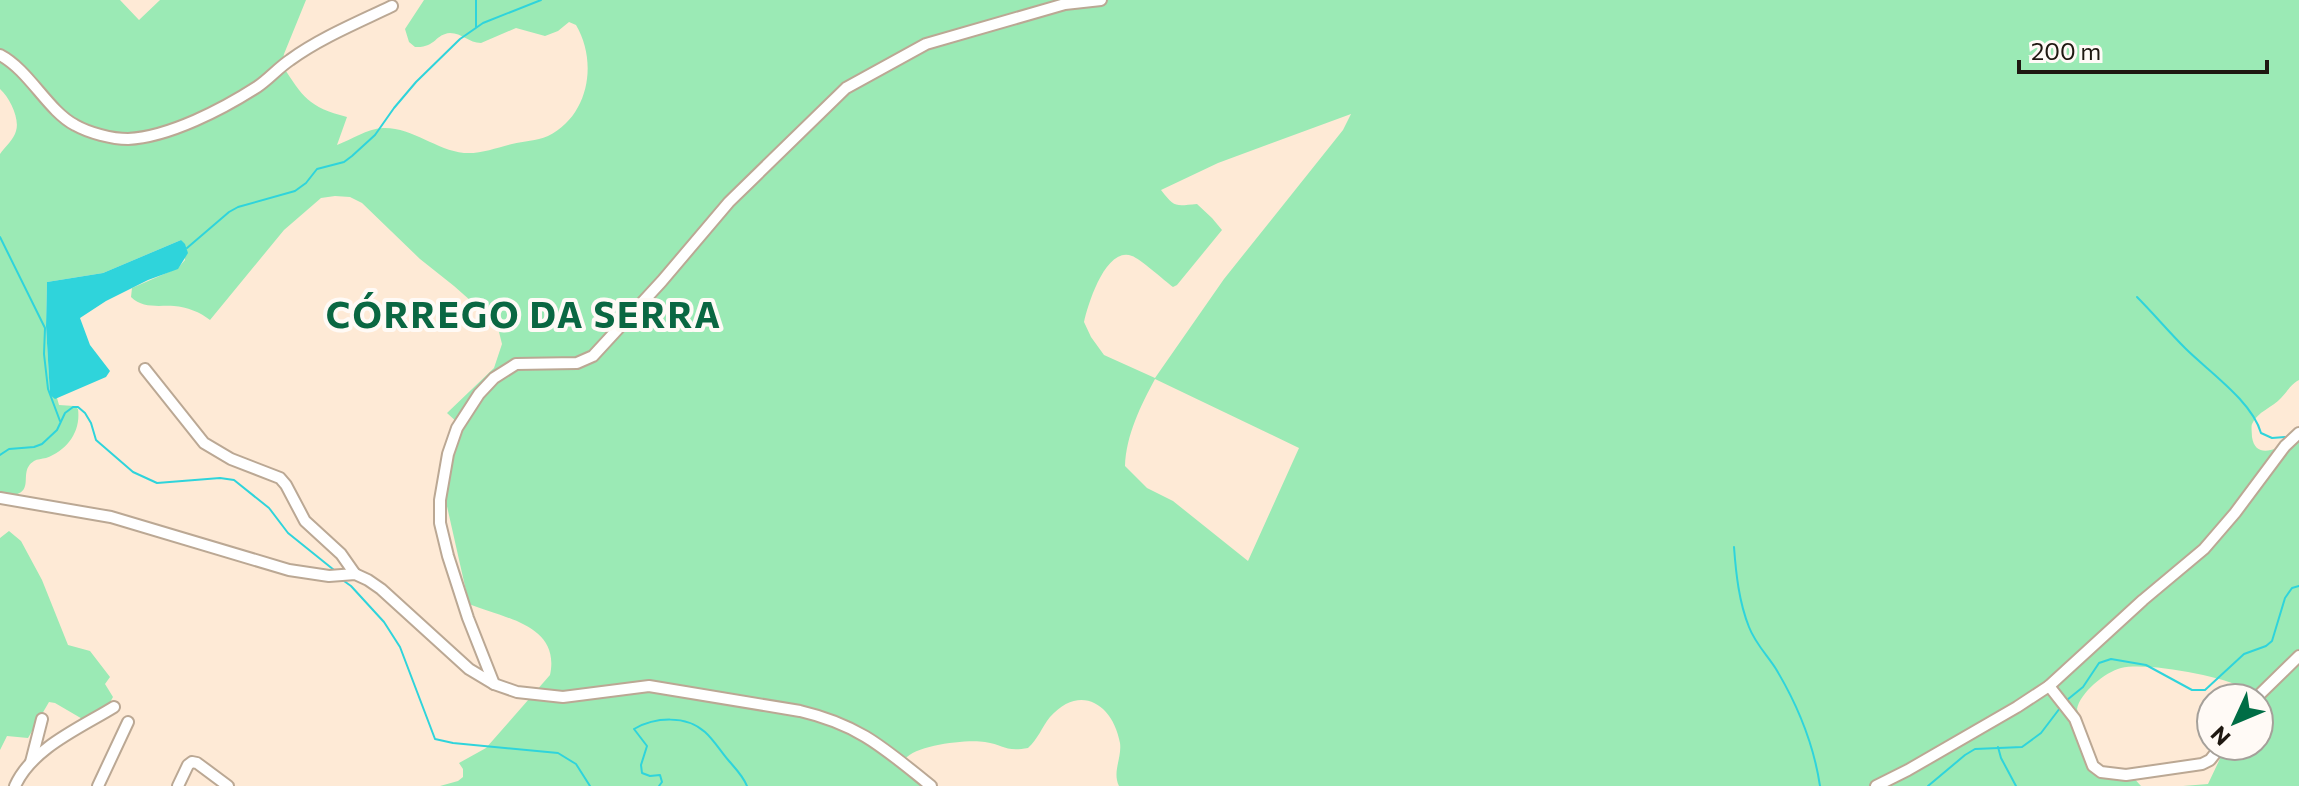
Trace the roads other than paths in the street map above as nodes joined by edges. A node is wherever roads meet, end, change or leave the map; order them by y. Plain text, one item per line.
1 (1101, 0) edge
2 (392, 6) dead end
3 (0, 55) edge
4 (145, 369) dead end
5 (2299, 433) edge
6 (0, 498) edge
7 (350, 575) junction
8 (2299, 656) edge
9 (2272, 682) edge
10 (494, 684) junction
11 (2049, 686) junction
12 (114, 707) dead end
13 (42, 719) dead end
14 (128, 722) dead end
15 (31, 762) junction
16 (2206, 762) edge
17 (15, 786) edge
18 (98, 786) edge
19 (178, 786) edge
20 (228, 786) edge
21 (931, 786) edge
22 (1876, 786) edge

1 - 10 street
2 - 3 street
4 - 7 street
5 - 11 street
6 - 7 street
7 - 10 street
8 - 9 street
10 - 21 street
11 - 16 street
11 - 22 street
12 - 15 street
13 - 15 street
14 - 18 street
15 - 17 street
19 - 20 street

